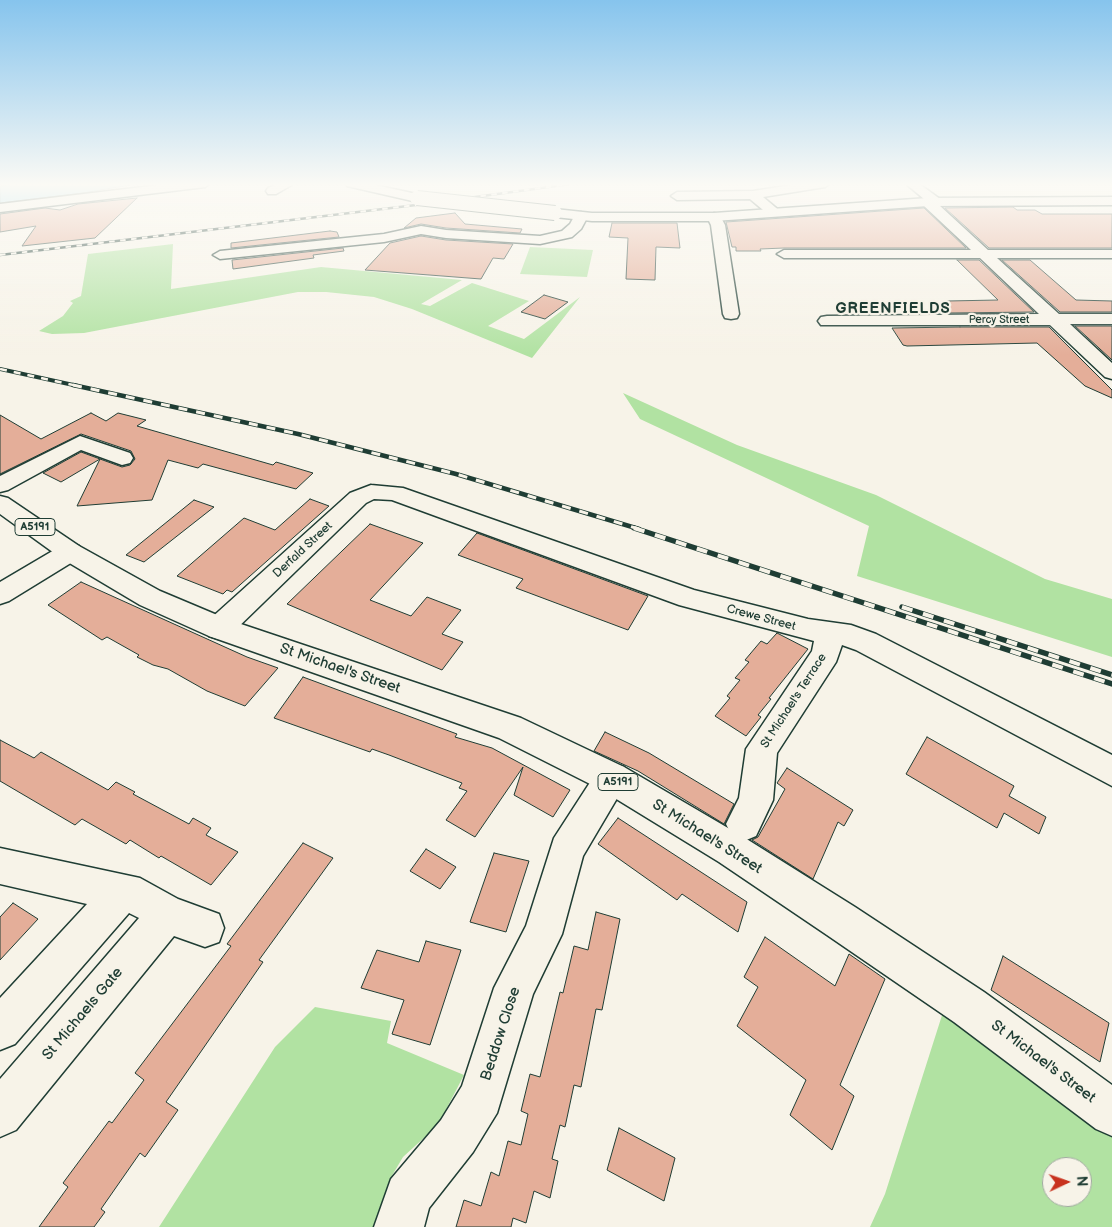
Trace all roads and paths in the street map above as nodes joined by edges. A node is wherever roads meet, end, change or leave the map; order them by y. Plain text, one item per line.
1 (362, 240) edge
2 (484, 240) edge
3 (543, 240) edge
4 (720, 240) edge
5 (971, 240) edge
6 (784, 254) dead end
7 (985, 254) junction
8 (1112, 254) edge
9 (220, 255) dead end
10 (731, 314) dead end
11 (1112, 319) edge
12 (1055, 320) junction
13 (827, 321) dead end
14 (1112, 373) edge
15 (122, 458) dead end
16 (0, 485) edge
17 (395, 493) joint
18 (0, 503) edge
19 (70, 552) junction
20 (0, 594) edge
21 (219, 628) junction
22 (829, 634) junction
23 (1112, 771) edge
24 (612, 778) junction
25 (744, 824) dead end
26 (0, 866) edge
27 (122, 892) junction
28 (167, 914) junction
29 (205, 928) dead end
30 (0, 1029) edge
31 (1112, 1113) edge
32 (0, 1114) edge
33 (399, 1227) edge

1 - 9 street
2 - 3 street
4 - 10 street
5 - 7 street
6 - 7 street
7 - 8 street
7 - 12 street
11 - 12 street, Percy Street
12 - 13 street, Percy Street
12 - 14 street
15 - 16 street
17 - 21 street, Derfald Street
17 - 22 street, Crewe Street
18 - 19 street, A5191
19 - 20 street
19 - 21 street, St Michael's Street / A5191
21 - 24 street, St Michael's Street / A5191
22 - 23 street, Crewe Street
22 - 25 street, St Michael's Terrace
24 - 31 street, St Michael's Street / A5191
24 - 33 street, Beddow Close
26 - 27 street
27 - 28 street
27 - 30 street
28 - 29 street
28 - 32 street, St Michaels Gate

